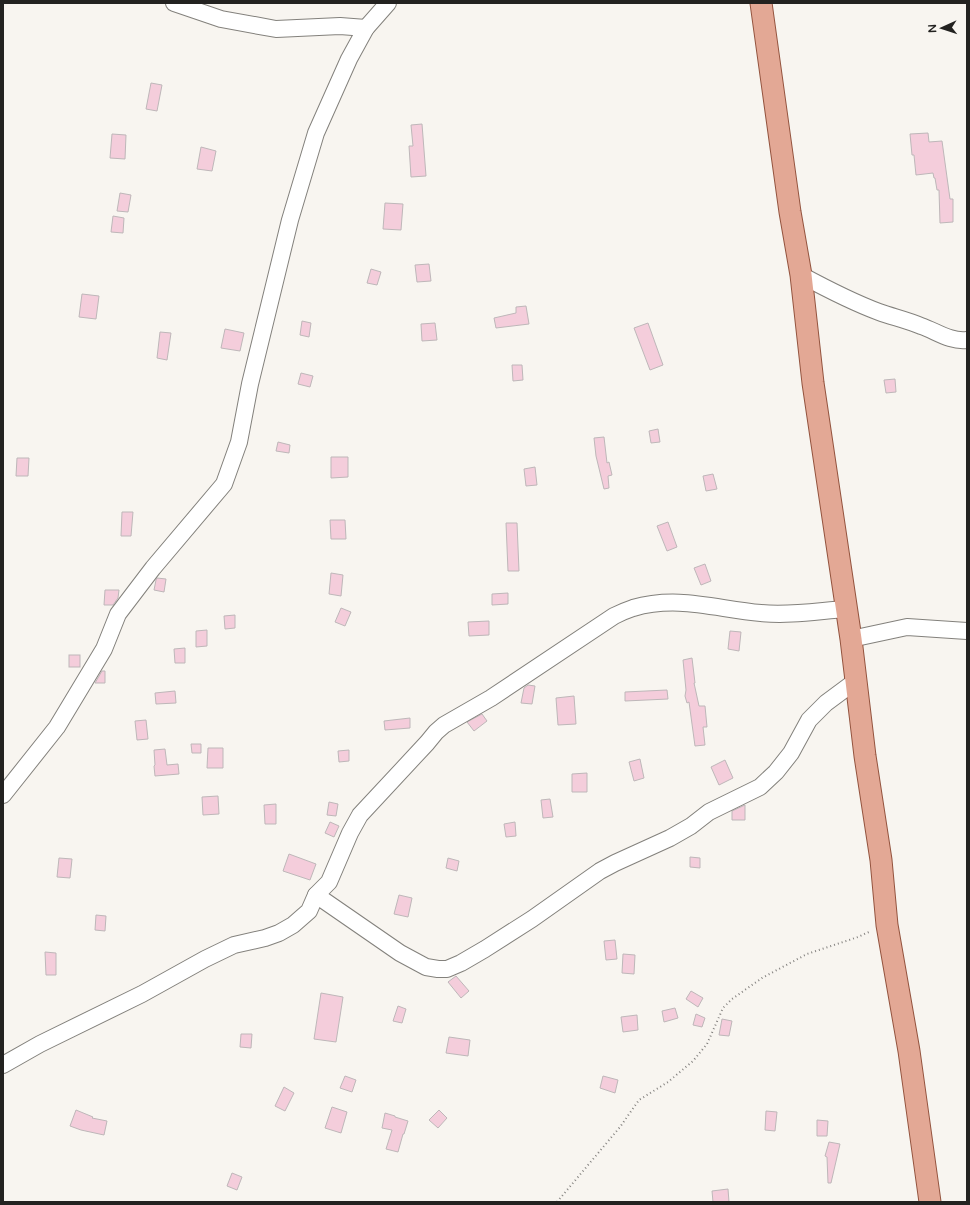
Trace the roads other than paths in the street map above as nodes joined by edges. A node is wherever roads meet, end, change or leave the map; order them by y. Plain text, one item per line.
1 (174, 3) edge
2 (388, 3) edge
3 (761, 3) edge
4 (366, 28) junction
5 (801, 275) junction
6 (967, 340) edge
7 (846, 609) junction
8 (967, 631) edge
9 (851, 639) junction
10 (857, 680) junction
11 (3, 795) edge
12 (316, 895) junction
13 (3, 1065) edge
14 (930, 1202) edge

1 - 4 street
2 - 4 street
3 - 5 main road
4 - 11 street
5 - 6 street
5 - 7 main road
7 - 9 main road
7 - 12 street
8 - 9 street
9 - 10 main road
10 - 12 street
10 - 14 main road
12 - 13 street

